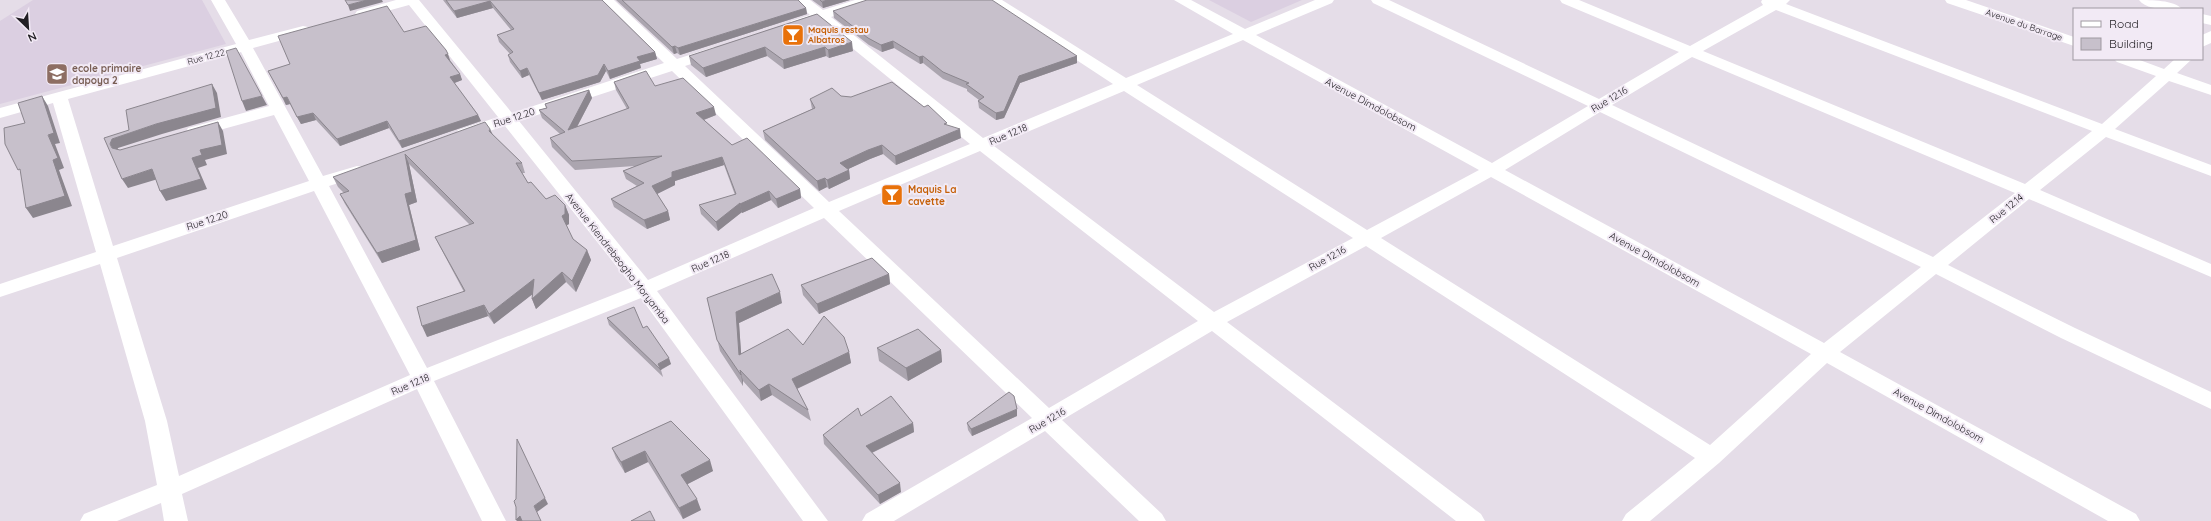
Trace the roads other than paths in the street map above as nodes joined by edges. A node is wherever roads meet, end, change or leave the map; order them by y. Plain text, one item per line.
1 (218, 0) edge
2 (412, 0) edge
3 (606, 0) edge
4 (801, 0) edge
5 (869, 0) edge
6 (992, 0) edge
7 (1181, 0) edge
8 (1327, 0) edge
9 (1378, 0) edge
10 (1566, 0) edge
11 (1952, 0) edge
12 (2146, 0) edge
13 (1774, 2) edge
14 (2171, 8) edge
15 (822, 16) junction
16 (351, 17) edge
17 (321, 25) edge
18 (786, 28) edge
19 (2211, 35) edge
20 (1244, 36) junction
21 (2073, 42) edge
22 (2203, 42) edge
23 (245, 46) junction
24 (726, 47) edge
25 (1690, 52) junction
26 (2125, 60) edge
27 (2183, 60) edge
28 (675, 64) junction
29 (2167, 74) junction
30 (1125, 85) junction
31 (2211, 90) edge
32 (59, 96) junction
33 (1598, 106) junction
34 (278, 109) junction
35 (0, 113) edge
36 (507, 119) junction
37 (2103, 131) junction
38 (181, 135) edge
39 (448, 139) edge
40 (982, 145) junction
41 (376, 164) edge
42 (1492, 170) junction
43 (2211, 171) edge
44 (317, 184) junction
45 (2026, 191) junction
46 (828, 209) junction
47 (1365, 238) junction
48 (107, 253) junction
49 (1935, 266) junction
50 (2211, 271) edge
51 (645, 289) junction
52 (0, 291) edge
53 (1212, 322) junction
54 (1825, 353) junction
55 (422, 378) junction
56 (2211, 401) edge
57 (1047, 420) junction
58 (1711, 457) junction
59 (169, 490) junction
60 (92, 521) edge
61 (176, 521) edge
62 (494, 521) edge
63 (816, 521) edge
64 (874, 521) edge
65 (1154, 521) edge
66 (1473, 521) edge
67 (1634, 521) edge
68 (2128, 521) edge

1 - 23 street
2 - 16 street
2 - 36 street, Avenue Kiendrebeogho Moryamba
3 - 28 street
4 - 15 street
5 - 15 street
6 - 30 street
7 - 20 street, Avenue Dimdolobsom
8 - 20 street, Rue 12.18
9 - 33 street
10 - 25 street
11 - 21 street, Avenue du Barrage
12 - 14 street
13 - 25 street, Rue 12.16
13 - 37 street
15 - 18 street
15 - 40 street
17 - 23 street, Rue 12.22
19 - 22 street
20 - 30 street, Rue 12.18
20 - 42 street, Avenue Dimdolobsom
23 - 32 street, Rue 12.22
23 - 34 street
24 - 28 street, Rue 12.20
25 - 33 street, Rue 12.16
25 - 45 street
26 - 29 street
27 - 29 street, Rue 12.14
28 - 36 street, Rue 12.20
28 - 46 street
29 - 31 street
29 - 37 street, Rue 12.14
30 - 40 street, Rue 12.18
30 - 47 street
32 - 35 street, Rue 12.22
32 - 48 street
33 - 42 street, Rue 12.16
33 - 49 street
34 - 38 street
34 - 44 street
36 - 39 street, Rue 12.20
36 - 51 street, Avenue Kiendrebeogho Moryamba
37 - 43 street
37 - 45 street, Rue 12.14
40 - 46 street, Rue 12.18
40 - 53 street
41 - 44 street, Rue 12.20
42 - 47 street, Rue 12.16
42 - 54 street, Avenue Dimdolobsom
44 - 48 street, Rue 12.20
44 - 55 street
45 - 49 street, Rue 12.14
45 - 50 street
46 - 51 street, Rue 12.18
46 - 57 street
47 - 53 street, Rue 12.16
47 - 58 street
48 - 52 street, Rue 12.20
48 - 59 street
49 - 54 street, Rue 12.14
49 - 56 street
51 - 55 street, Rue 12.18
51 - 63 street, Avenue Kiendrebeogho Moryamba
53 - 57 street, Rue 12.16
53 - 66 street
54 - 58 street, Rue 12.14
54 - 68 street, Avenue Dimdolobsom
55 - 59 street, Rue 12.18
55 - 62 street
57 - 64 street, Rue 12.16
57 - 65 street
58 - 67 street, Rue 12.14
59 - 60 street, Rue 12.18
59 - 61 street

